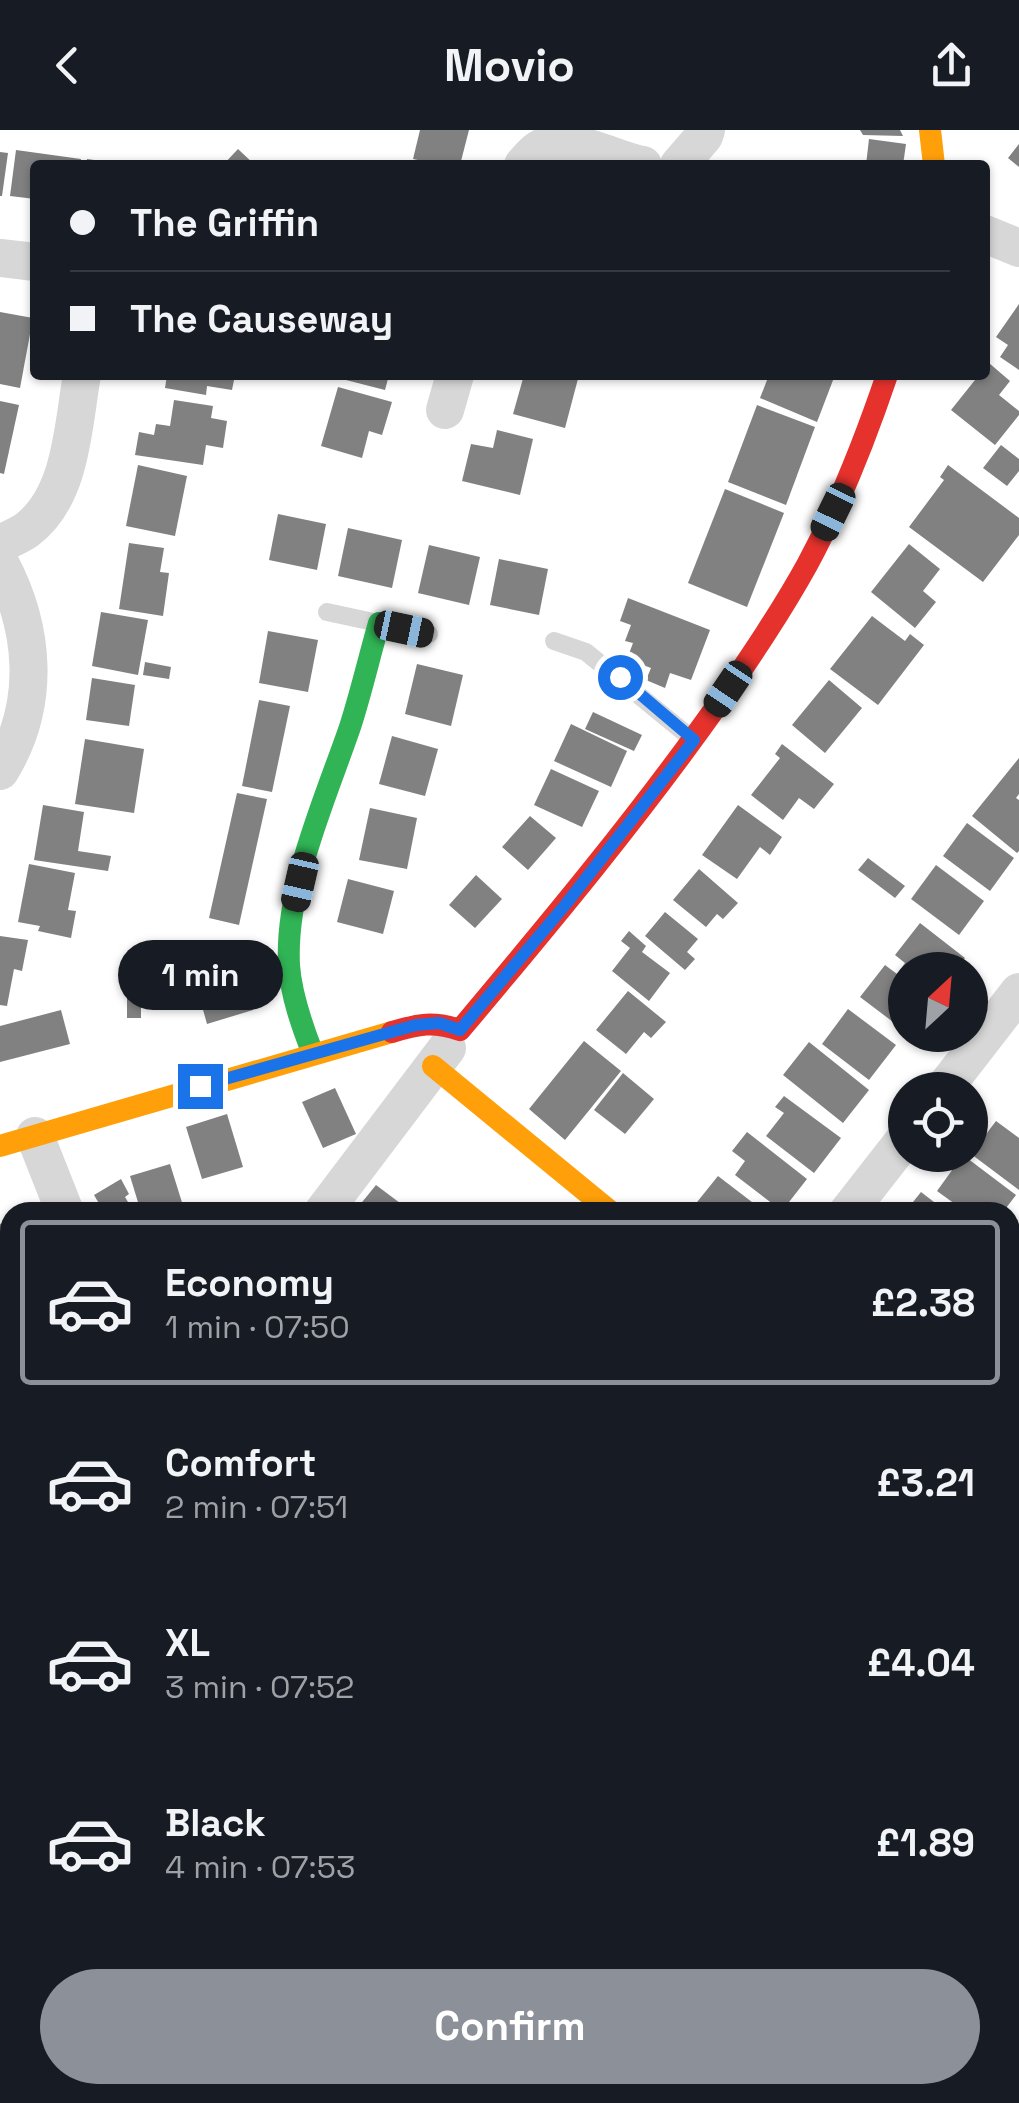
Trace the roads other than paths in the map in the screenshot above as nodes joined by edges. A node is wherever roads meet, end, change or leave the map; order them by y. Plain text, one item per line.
1 (706, 130) edge
2 (930, 130) edge
3 (528, 160) edge
4 (628, 160) edge
5 (683, 160) edge
6 (933, 160) edge
7 (990, 236) edge
8 (1019, 248) edge
9 (0, 258) edge
10 (30, 261) edge
11 (81, 380) edge
12 (885, 380) edge
13 (0, 544) edge
14 (0, 562) edge
15 (327, 612) dead end
16 (379, 623) junction
17 (429, 634) dead end
18 (554, 641) dead end
19 (694, 740) junction
20 (0, 771) edge
21 (1019, 992) edge
22 (460, 1030) junction
23 (313, 1054) junction
24 (432, 1066) junction
25 (957, 1072) edge
26 (18, 1141) edge
27 (888, 1161) edge
28 (58, 1202) edge
29 (330, 1202) edge
30 (599, 1202) edge
31 (856, 1202) edge

1 - 5 street
2 - 6 street
3 - 4 street
7 - 8 street
9 - 10 street
11 - 13 street
12 - 19 street
14 - 20 street
15 - 16 lane
16 - 17 lane
16 - 23 street
18 - 19 lane
19 - 22 street
21 - 25 street
22 - 23 street
22 - 24 street
23 - 26 street
24 - 29 street
24 - 30 street
26 - 28 street
27 - 31 street

